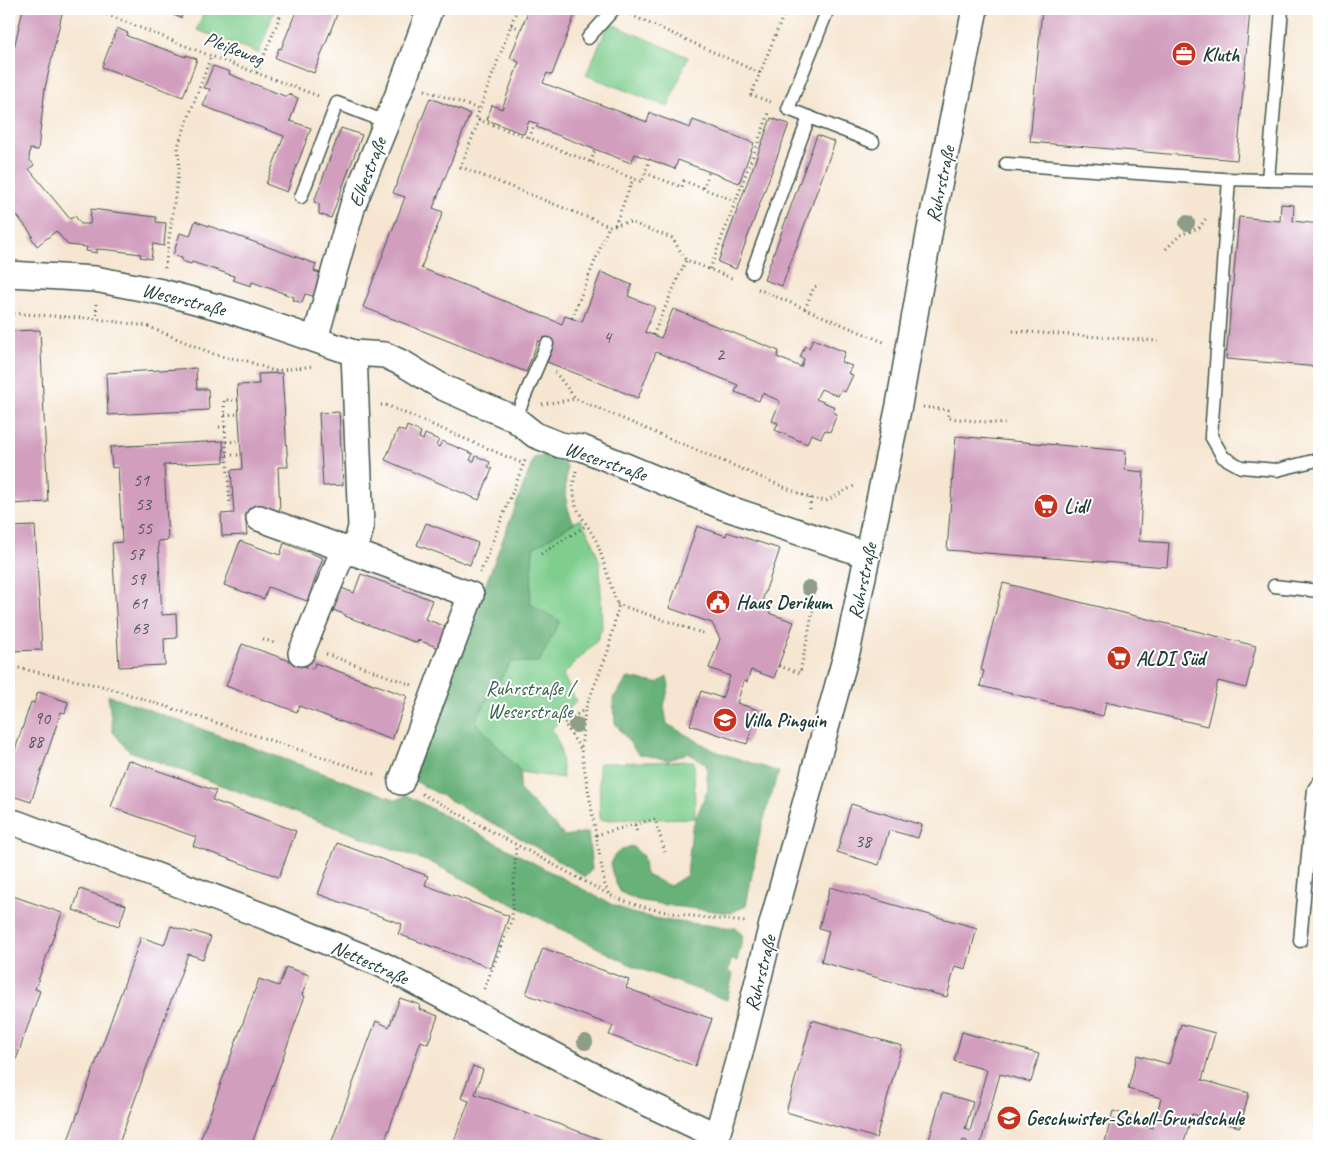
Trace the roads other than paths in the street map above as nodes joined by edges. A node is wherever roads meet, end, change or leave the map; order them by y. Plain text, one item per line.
1 (430, 9) edge
2 (614, 9) edge
3 (828, 9) edge
4 (975, 9) edge
5 (1282, 9) edge
6 (588, 38) dead end
7 (809, 117) junction
8 (386, 122) junction
9 (873, 142) dead end
10 (1006, 164) dead end
11 (1229, 179) junction
12 (1268, 180) junction
13 (1319, 181) edge
14 (301, 197) dead end
15 (752, 272) dead end
16 (9, 274) edge
17 (315, 339) junction
18 (547, 344) dead end
19 (354, 353) junction
20 (515, 419) junction
21 (1319, 458) edge
22 (259, 518) dead end
23 (349, 551) junction
24 (867, 555) junction
25 (1274, 586) dead end
26 (1319, 591) edge
27 (301, 653) road end
28 (401, 782) road end
29 (1319, 782) edge
30 (9, 823) edge
31 (1300, 941) dead end
32 (715, 1141) edge

1 - 8 street, Elbestraße
2 - 6 lane
3 - 7 lane
4 - 24 street, Ruhrstraße
5 - 12 lane
7 - 9 lane
7 - 15 lane
8 - 14 lane
8 - 17 street, Elbestraße
10 - 11 lane
11 - 12 lane
11 - 21 lane
12 - 13 lane
16 - 17 street, Weserstraße
17 - 19 street, Weserstraße
18 - 20 lane
19 - 20 street, Weserstraße
19 - 23 street
20 - 24 street, Weserstraße
22 - 23 street
23 - 27 street
23 - 28 street
24 - 32 street, Ruhrstraße
25 - 26 lane
29 - 31 lane
30 - 32 street, Nettestraße

